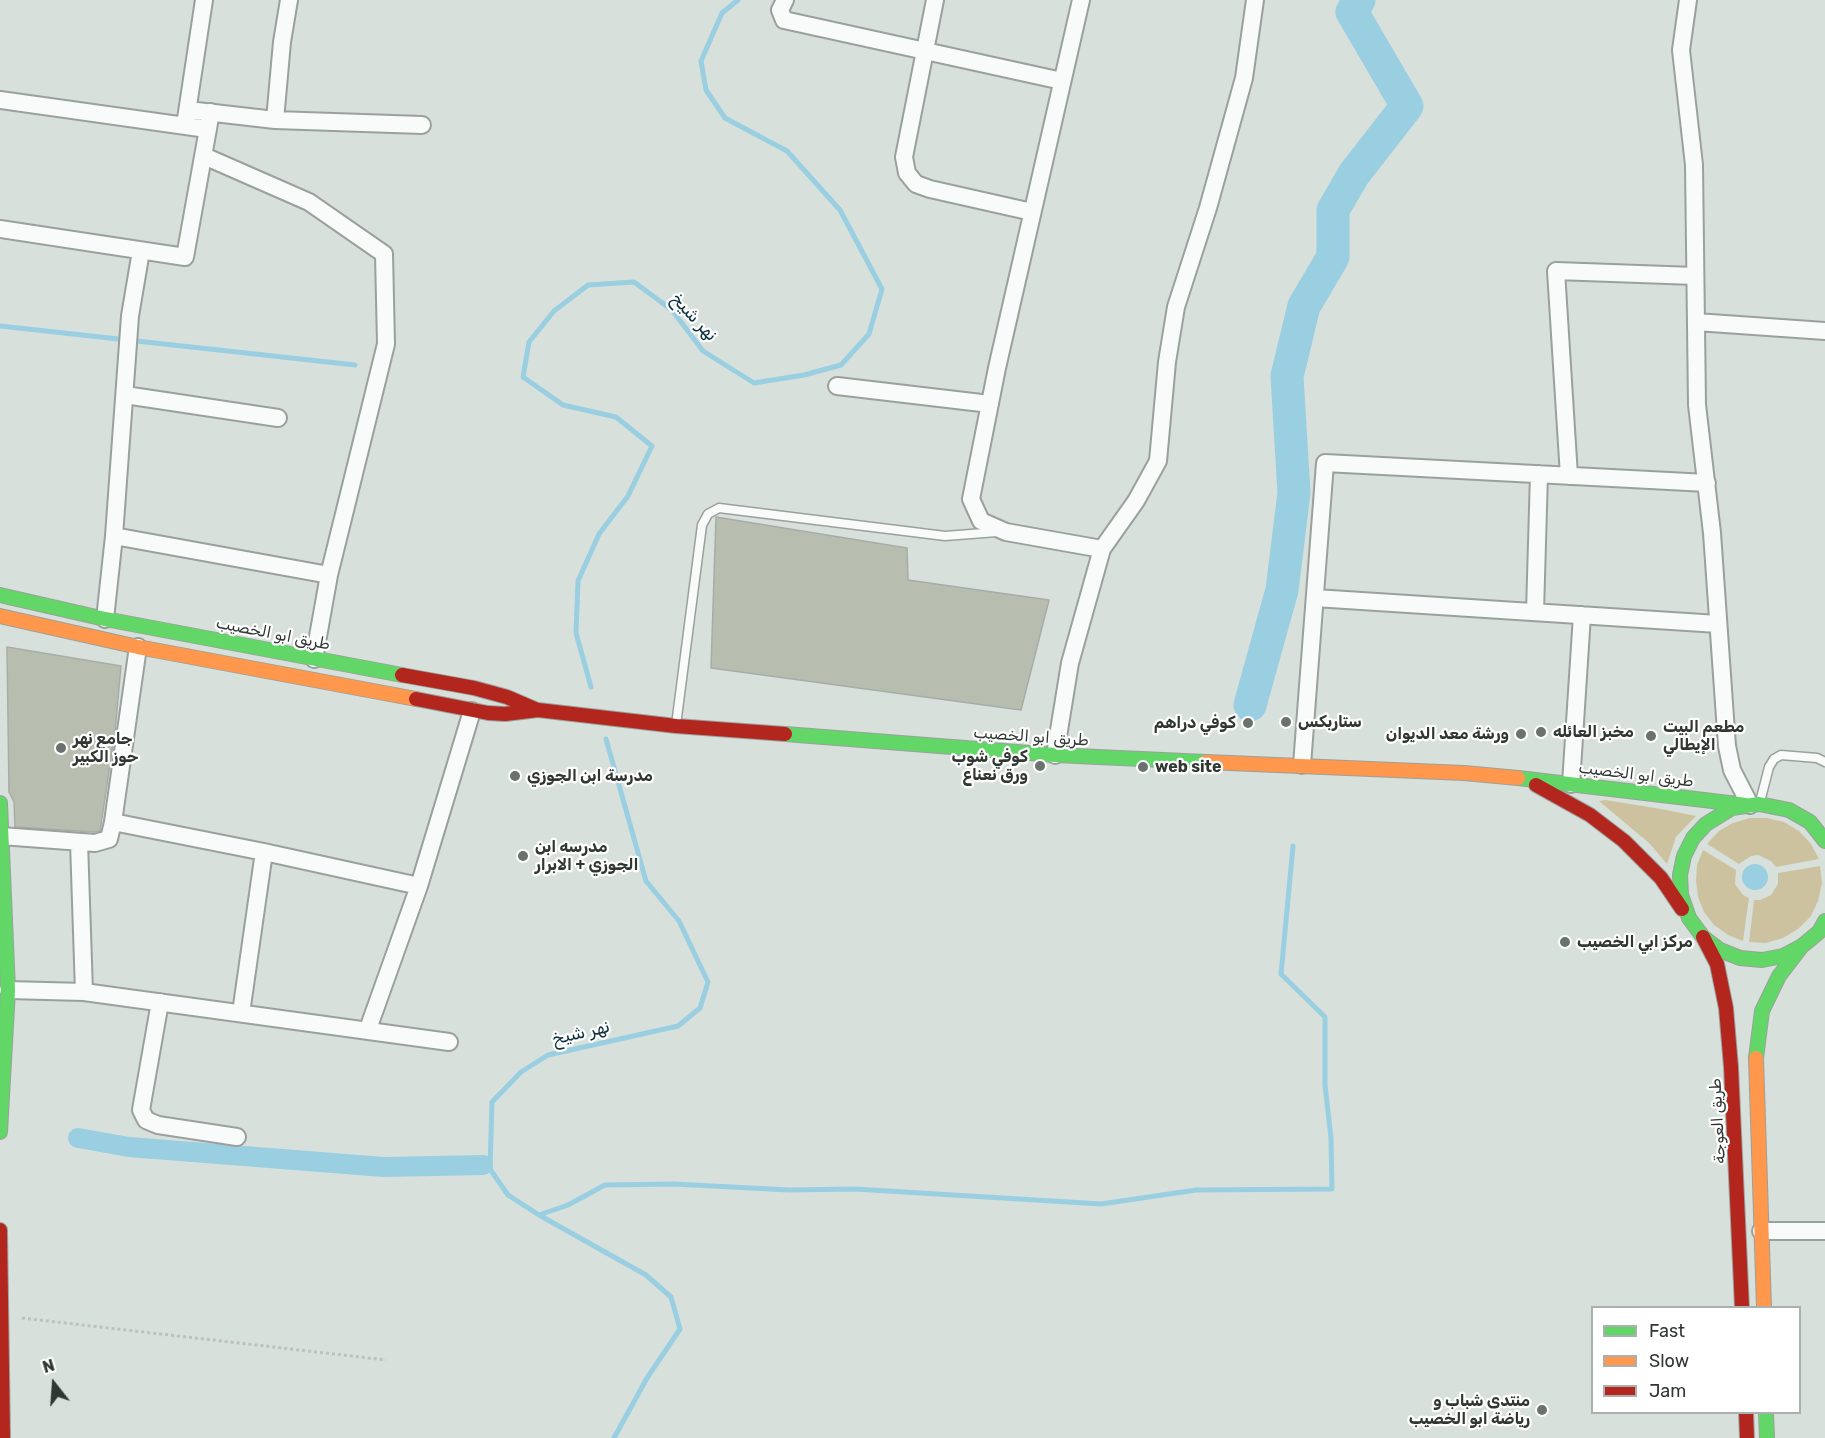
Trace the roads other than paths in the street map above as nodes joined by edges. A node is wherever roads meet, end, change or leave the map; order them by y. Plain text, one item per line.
1 (204, 0) edge
2 (289, 0) edge
3 (785, 0) edge
4 (935, 0) edge
5 (1081, 0) edge
6 (1255, 0) edge
7 (1688, 0) edge
8 (926, 51) junction
9 (1062, 81) junction
10 (0, 100) edge
11 (187, 117) junction
12 (209, 120) junction
13 (275, 120) junction
14 (422, 125) dead end
15 (204, 156) junction
16 (1032, 212) junction
17 (0, 229) edge
18 (141, 251) junction
19 (1695, 276) junction
20 (1696, 322) junction
21 (1825, 331) edge
22 (837, 386) dead end
23 (125, 395) junction
24 (990, 404) junction
25 (278, 418) dead end
26 (1539, 474) junction
27 (1569, 476) junction
28 (1707, 483) junction
29 (1006, 531) junction
30 (114, 536) junction
31 (1102, 549) junction
32 (329, 575) junction
33 (0, 595) edge
34 (1315, 598) junction
35 (1535, 612) junction
36 (1582, 615) junction
37 (0, 616) edge
38 (105, 619) junction
39 (1718, 624) junction
40 (138, 647) junction
41 (314, 659) junction
42 (538, 710) junction
43 (472, 711) junction
44 (676, 726) junction
45 (1055, 755) junction
46 (1825, 762) edge
47 (1302, 765) junction
48 (1523, 778) junction
49 (1572, 784) junction
50 (0, 803) edge
51 (1755, 804) junction
52 (1813, 807) dead end
53 (113, 822) junction
54 (1, 836) edge
55 (1825, 841) edge
56 (79, 842) junction
57 (264, 852) junction
58 (419, 886) junction
59 (1689, 918) junction
60 (1823, 926) edge
61 (1703, 938) junction
62 (1802, 946) junction
63 (8, 990) junction
64 (84, 992) junction
65 (160, 1002) junction
66 (241, 1013) junction
67 (368, 1029) junction
68 (3, 1031) edge
69 (449, 1042) dead end
70 (0, 1132) edge
71 (237, 1137) dead end
72 (0, 1230) edge
73 (1761, 1231) junction
74 (1825, 1231) edge
75 (1742, 1306) edge
76 (1764, 1306) edge
77 (1746, 1414) edge
78 (1766, 1414) edge
79 (3, 1438) edge
80 (1747, 1438) edge
81 (1767, 1438) edge

1 - 11 street
2 - 13 street
3 - 8 street
4 - 8 street
5 - 9 street
6 - 31 street
7 - 19 street
8 - 9 street
8 - 16 street
9 - 16 street
10 - 11 street
11 - 12 street
12 - 13 street
12 - 15 street
13 - 14 street
15 - 18 street
15 - 32 street
16 - 24 street
17 - 18 street
18 - 23 street
19 - 20 street
19 - 27 street
20 - 21 street
20 - 28 street
22 - 24 street
23 - 25 street
23 - 30 street
24 - 29 street
26 - 27 street
26 - 34 street
26 - 35 street
27 - 28 street
28 - 39 street
29 - 31 street
29 - 44 lane
30 - 32 street
30 - 38 street
31 - 45 street
32 - 41 street
33 - 38 main road, طريق ابو الخصيب
34 - 35 street
34 - 47 street
35 - 36 street
36 - 39 street
36 - 49 street
37 - 40 main road, طريق ابو الخصيب
38 - 41 main road, طريق ابو الخصيب
39 - 51 street
40 - 43 main road, طريق ابو الخصيب
40 - 53 street
41 - 42 main road, طريق ابو الخصيب
42 - 43 main road, طريق ابو الخصيب
42 - 44 main road, طريق ابو الخصيب
43 - 58 street
44 - 45 main road, طريق ابو الخصيب
45 - 47 main road, طريق ابو الخصيب
46 - 51 lane
47 - 48 main road, طريق ابو الخصيب
48 - 49 main road, طريق ابو الخصيب
48 - 59 main road, طريق ابو الخصيب
49 - 51 main road, طريق ابو الخصيب
50 - 54 main road
51 - 52 main road, طريق ابو الخصيب
51 - 55 main road
51 - 59 main road
53 - 56 street
53 - 57 street
54 - 56 street
54 - 63 main road
56 - 64 street
57 - 58 street
57 - 66 street
58 - 67 street
59 - 61 main road, طريق العوجة
60 - 62 main road
61 - 62 main road
61 - 75 main road, طريق العوجة
62 - 73 main road
63 - 64 street
63 - 68 main road
64 - 65 street
65 - 66 street
65 - 71 street
66 - 67 street
67 - 69 street
68 - 70 main road
72 - 79 main road
73 - 74 street
73 - 76 main road
77 - 80 main road
78 - 81 main road

